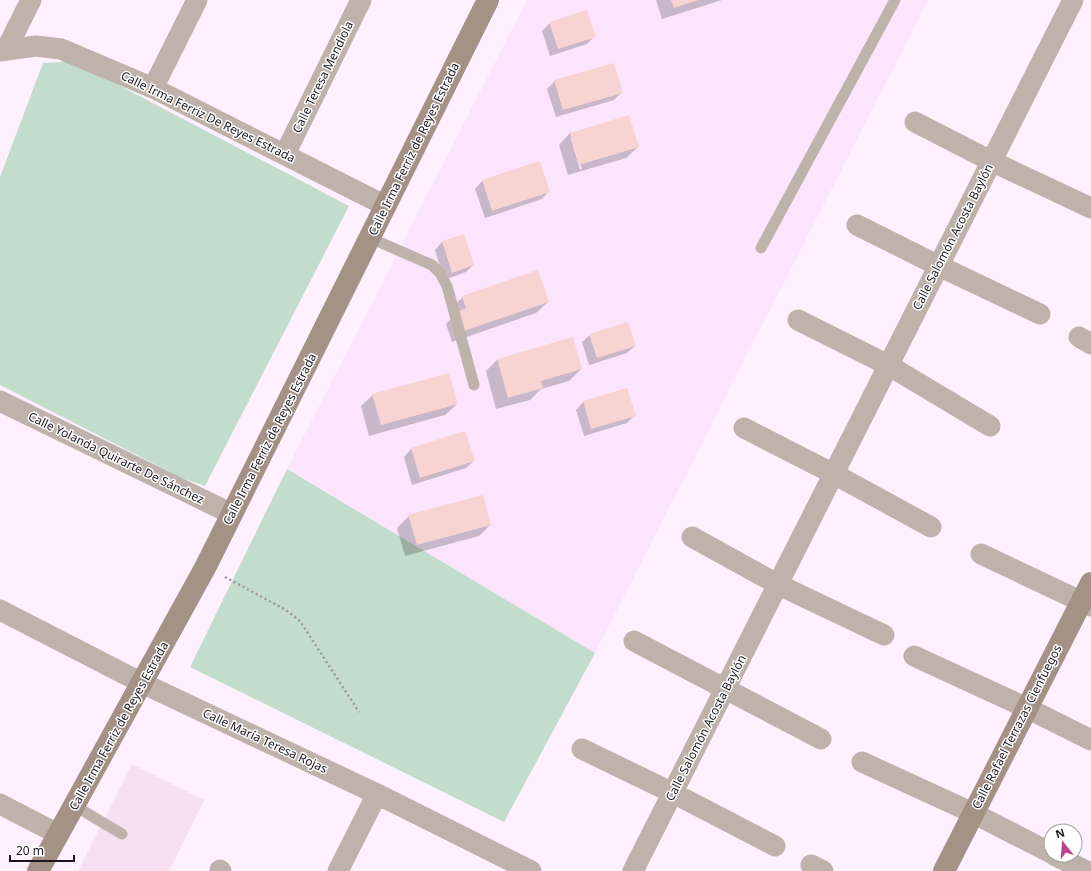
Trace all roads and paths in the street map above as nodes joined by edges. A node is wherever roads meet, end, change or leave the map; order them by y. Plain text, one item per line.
1 (31, 0) edge
2 (197, 0) edge
3 (361, 0) edge
4 (488, 0) edge
5 (895, 0) edge
6 (1073, 0) edge
7 (3, 50) edge
8 (153, 88) junction
9 (915, 122) dead end
10 (285, 154) junction
11 (991, 161) junction
12 (386, 206) junction
13 (1091, 208) edge
14 (857, 225) dead end
15 (370, 238) junction
16 (762, 248) dead end
17 (939, 266) junction
18 (1040, 314) dead end
19 (798, 320) dead end
20 (888, 365) junction
21 (474, 385) dead end
22 (0, 401) edge
23 (990, 426) dead end
24 (744, 428) dead end
25 (834, 474) junction
26 (232, 514) junction
27 (931, 527) dead end
28 (692, 537) dead end
29 (981, 554) dead end
30 (206, 566) junction
31 (779, 585) junction
32 (1088, 597) edge
33 (0, 610) edge
34 (884, 635) dead end
35 (634, 641) dead end
36 (914, 656) dead end
37 (142, 683) junction
38 (725, 689) junction
39 (1027, 708) junction
40 (359, 712) dead end
41 (821, 739) dead end
42 (1091, 740) edge
43 (582, 749) dead end
44 (862, 762) dead end
45 (672, 793) junction
46 (377, 794) junction
47 (0, 804) edge
48 (75, 806) junction
49 (973, 813) junction
50 (58, 834) junction
51 (122, 834) dead end
52 (775, 846) dead end
53 (1043, 849) edge
54 (1070, 863) edge
55 (38, 871) edge
56 (338, 871) edge
57 (531, 871) edge
58 (633, 871) edge
59 (944, 871) edge
60 (1086, 871) edge

1 - 7 street
2 - 8 street
3 - 10 street, Calle Teresa Mendiola
4 - 12 street, Calle Irma Ferriz de Reyes Estrada
5 - 16 lane
6 - 11 street, Calle Salomón Acosta Baylón
7 - 8 street, Calle Irma Ferriz De Reyes Estrada
8 - 10 street, Calle Irma Ferriz De Reyes Estrada
9 - 11 street
10 - 12 street, Calle Irma Ferriz De Reyes Estrada
11 - 13 street
11 - 17 street, Calle Salomón Acosta Baylón
12 - 15 street, Calle Irma Ferriz de Reyes Estrada
14 - 17 street
15 - 21 lane
15 - 26 street, Calle Irma Ferriz de Reyes Estrada
17 - 18 street
17 - 20 street, Calle Salomón Acosta Baylón
19 - 20 street
20 - 23 street
20 - 25 street, Calle Salomón Acosta Baylón
22 - 26 street, Calle Yolanda Quirarte De Sánchez
24 - 25 street
25 - 27 street
25 - 31 street, Calle Salomón Acosta Baylón
26 - 30 street, Calle Irma Ferriz de Reyes Estrada
28 - 31 street
29 - 32 street
30 - 37 street, Calle Irma Ferriz de Reyes Estrada
30 - 40 path
31 - 34 street
31 - 38 street, Calle Salomón Acosta Baylón
32 - 39 street, Calle Rafael Terrazas Cienfuegos
33 - 37 street, Calle María Teresa Rojas
35 - 38 street
36 - 39 street
37 - 46 street, Calle María Teresa Rojas
37 - 48 street, Calle Irma Ferriz de Reyes Estrada
38 - 41 street
38 - 45 street, Calle Salomón Acosta Baylón
39 - 42 street
39 - 49 street, Calle Rafael Terrazas Cienfuegos
43 - 45 street
44 - 49 street
45 - 52 street
45 - 58 street, Calle Salomón Acosta Baylón
46 - 56 street
46 - 57 street, Calle María Teresa Rojas
47 - 50 street
48 - 50 street, Calle Irma Ferriz de Reyes Estrada
48 - 51 lane
49 - 53 street
49 - 59 street, Calle Rafael Terrazas Cienfuegos
50 - 55 street, Calle Irma Ferriz de Reyes Estrada
54 - 60 street

